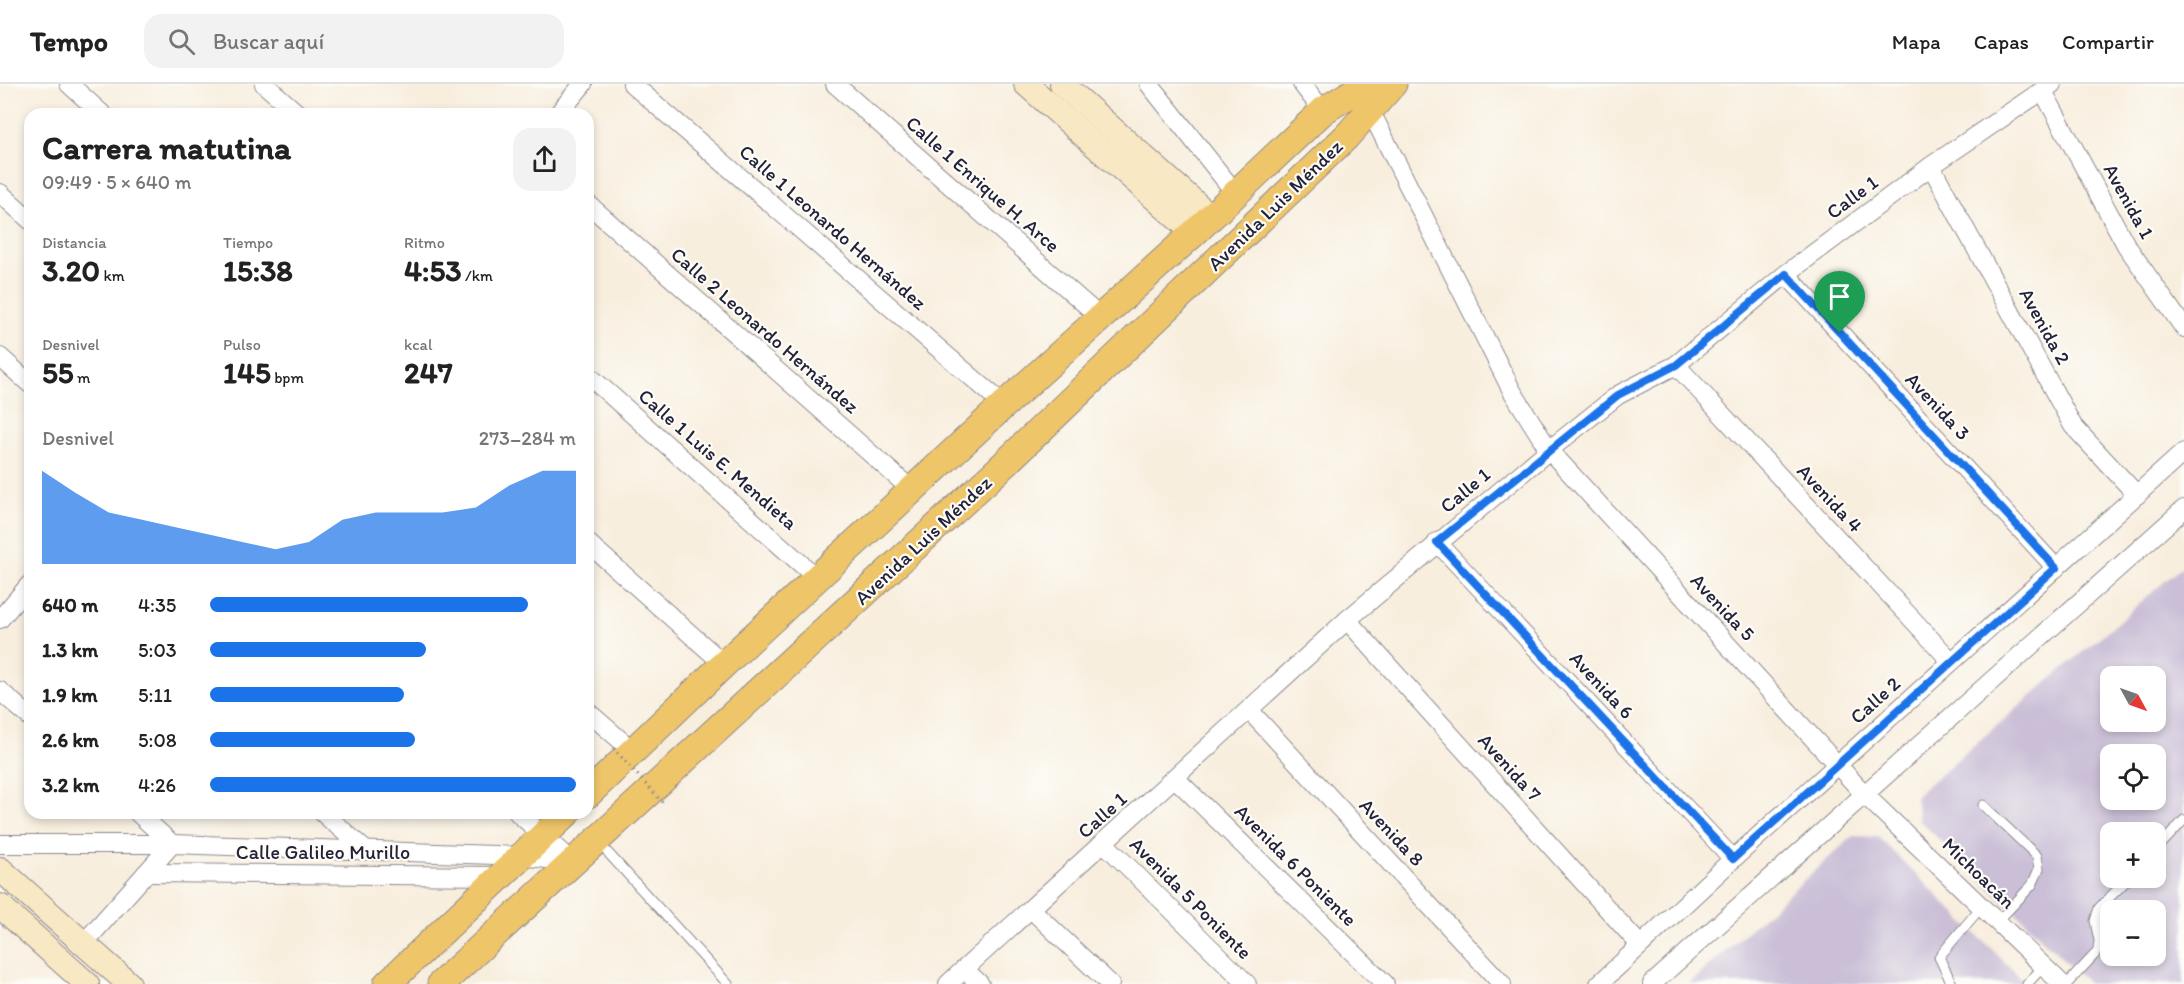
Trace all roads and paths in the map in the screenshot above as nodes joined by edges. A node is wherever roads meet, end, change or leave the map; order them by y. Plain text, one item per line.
1 (69, 84) edge
2 (264, 84) edge
3 (583, 84) edge
4 (632, 84) edge
5 (835, 84) edge
6 (1026, 84) edge
7 (1062, 84) edge
8 (1149, 84) edge
9 (1302, 84) edge
10 (1347, 84) edge
11 (1366, 84) edge
12 (1393, 84) edge
13 (2047, 87) edge
14 (95, 108) edge
15 (291, 108) edge
16 (563, 108) edge
17 (1370, 110) junction
18 (1323, 111) junction
19 (1932, 166) junction
20 (0, 193) edge
21 (1236, 194) junction
22 (594, 209) edge
23 (24, 215) edge
24 (1203, 225) junction
25 (1786, 274) junction
26 (1101, 318) junction
27 (2184, 328) edge
28 (0, 357) edge
29 (1676, 365) junction
30 (24, 379) edge
31 (594, 380) edge
32 (1004, 405) junction
33 (1549, 450) junction
34 (2184, 453) edge
35 (913, 490) junction
36 (2137, 495) junction
37 (2184, 509) edge
38 (1437, 542) junction
39 (594, 548) edge
40 (2056, 568) junction
41 (818, 578) junction
42 (24, 591) edge
43 (0, 619) edge
44 (1347, 620) junction
45 (1951, 662) junction
46 (724, 664) junction
47 (0, 691) edge
48 (1249, 710) junction
49 (24, 712) edge
50 (594, 718) edge
51 (623, 749) junction
52 (1837, 765) junction
53 (1175, 778) junction
54 (594, 786) edge
55 (1865, 795) junction
56 (663, 802) dead end
57 (1983, 805) dead end
58 (145, 819) edge
59 (330, 819) edge
60 (525, 819) edge
61 (561, 819) edge
62 (2184, 820) edge
63 (543, 836) junction
64 (2166, 839) edge
65 (597, 840) junction
66 (1104, 843) junction
67 (0, 844) edge
68 (172, 844) junction
69 (365, 850) junction
70 (521, 856) junction
71 (1733, 859) junction
72 (573, 862) junction
73 (0, 869) edge
74 (146, 873) junction
75 (500, 876) junction
76 (2119, 888) edge
77 (0, 906) edge
78 (1982, 906) junction
79 (1031, 909) junction
80 (1998, 921) junction
81 (84, 943) junction
82 (1640, 945) junction
83 (2044, 966) junction
84 (964, 969) junction
85 (446, 982) edge
86 (87, 984) edge
87 (129, 984) edge
88 (387, 984) edge
89 (728, 984) edge
90 (948, 984) edge
91 (980, 984) edge
92 (1110, 984) edge
93 (1246, 984) edge
94 (1384, 984) edge
95 (1502, 984) edge
96 (1599, 984) edge
97 (1652, 984) edge
98 (1952, 984) edge
99 (2027, 984) edge
100 (2062, 984) edge
101 (2067, 984) edge

1 - 14 street
2 - 15 street
3 - 16 street
4 - 32 street, Calle 1 Leonardo Hernández
5 - 26 street, Calle 1 Enrique H. Arce
6 - 24 street
7 - 24 street
8 - 21 street
9 - 18 street
10 - 18 street, Avenida Luis Méndez
11 - 18 main road, Avenida Luis Méndez
12 - 17 main road, Avenida Luis Méndez
13 - 19 street, Calle 1
13 - 27 street, Avenida 1
17 - 33 street, Avenida 5
17 - 65 main road, Avenida Luis Méndez
18 - 21 main road, Avenida Luis Méndez
19 - 25 street, Calle 1
19 - 36 street, Avenida 2
20 - 23 street
21 - 24 main road, Avenida Luis Méndez
22 - 35 street, Calle 2 Leonardo Hernández
24 - 26 main road, Avenida Luis Méndez
25 - 29 street, Calle 1
25 - 40 street, Avenida 3
26 - 32 main road, Avenida Luis Méndez
28 - 30 street
29 - 33 street, Calle 1
29 - 45 street, Avenida 4
31 - 41 street, Calle 1 Luis E. Mendieta
32 - 35 main road, Avenida Luis Méndez
33 - 38 street, Calle 1
33 - 52 street, Avenida 5
34 - 36 street, Calle 2
35 - 41 main road, Avenida Luis Méndez
36 - 40 street, Calle 2
37 - 55 street
38 - 44 street, Calle 1
38 - 71 street, Avenida 6
39 - 46 street
40 - 45 street, Calle 2
41 - 46 main road, Avenida Luis Méndez
42 - 43 street
44 - 48 street, Calle 1
44 - 82 street, Avenida 7
45 - 52 street, Calle 2
46 - 51 main road, Avenida Luis Méndez
47 - 49 street
48 - 53 street, Calle 1
48 - 95 street, Avenida 8
50 - 51 street
51 - 54 main road, Avenida Luis Méndez
51 - 56 path, bridge
52 - 55 street, Avenida 5
52 - 71 street, Calle 2
53 - 66 street, Calle 1
53 - 94 street, Avenida 6 Poniente
55 - 78 street, Michoacán
55 - 97 street
57 - 80 lane
58 - 68 street
59 - 69 street
60 - 63 street
61 - 63 main road
62 - 64 lane
63 - 70 main road
63 - 72 street
65 - 72 main road, Avenida Luis Méndez
65 - 89 lane
66 - 79 street, Calle 1
66 - 93 street, Avenida 5 Poniente
67 - 68 street, Calle Galileo Murillo
68 - 69 street, Calle Galileo Murillo
68 - 74 street
69 - 70 street, Calle Galileo Murillo
70 - 72 street, Calle Galileo Murillo
70 - 75 main road
71 - 82 street, Calle 2
72 - 85 main road, Avenida Luis Méndez
73 - 81 street
74 - 75 street, Calle Galileo Murillo
74 - 81 street
75 - 88 main road
76 - 101 lane
77 - 86 street
78 - 80 street, Michoacán
78 - 98 lane
79 - 84 street, Calle 1
79 - 92 street
80 - 83 street, Michoacán
81 - 87 street
82 - 96 street, Calle 2
83 - 99 lane
83 - 100 street, Michoacán
84 - 90 street, Calle 1
84 - 91 street

